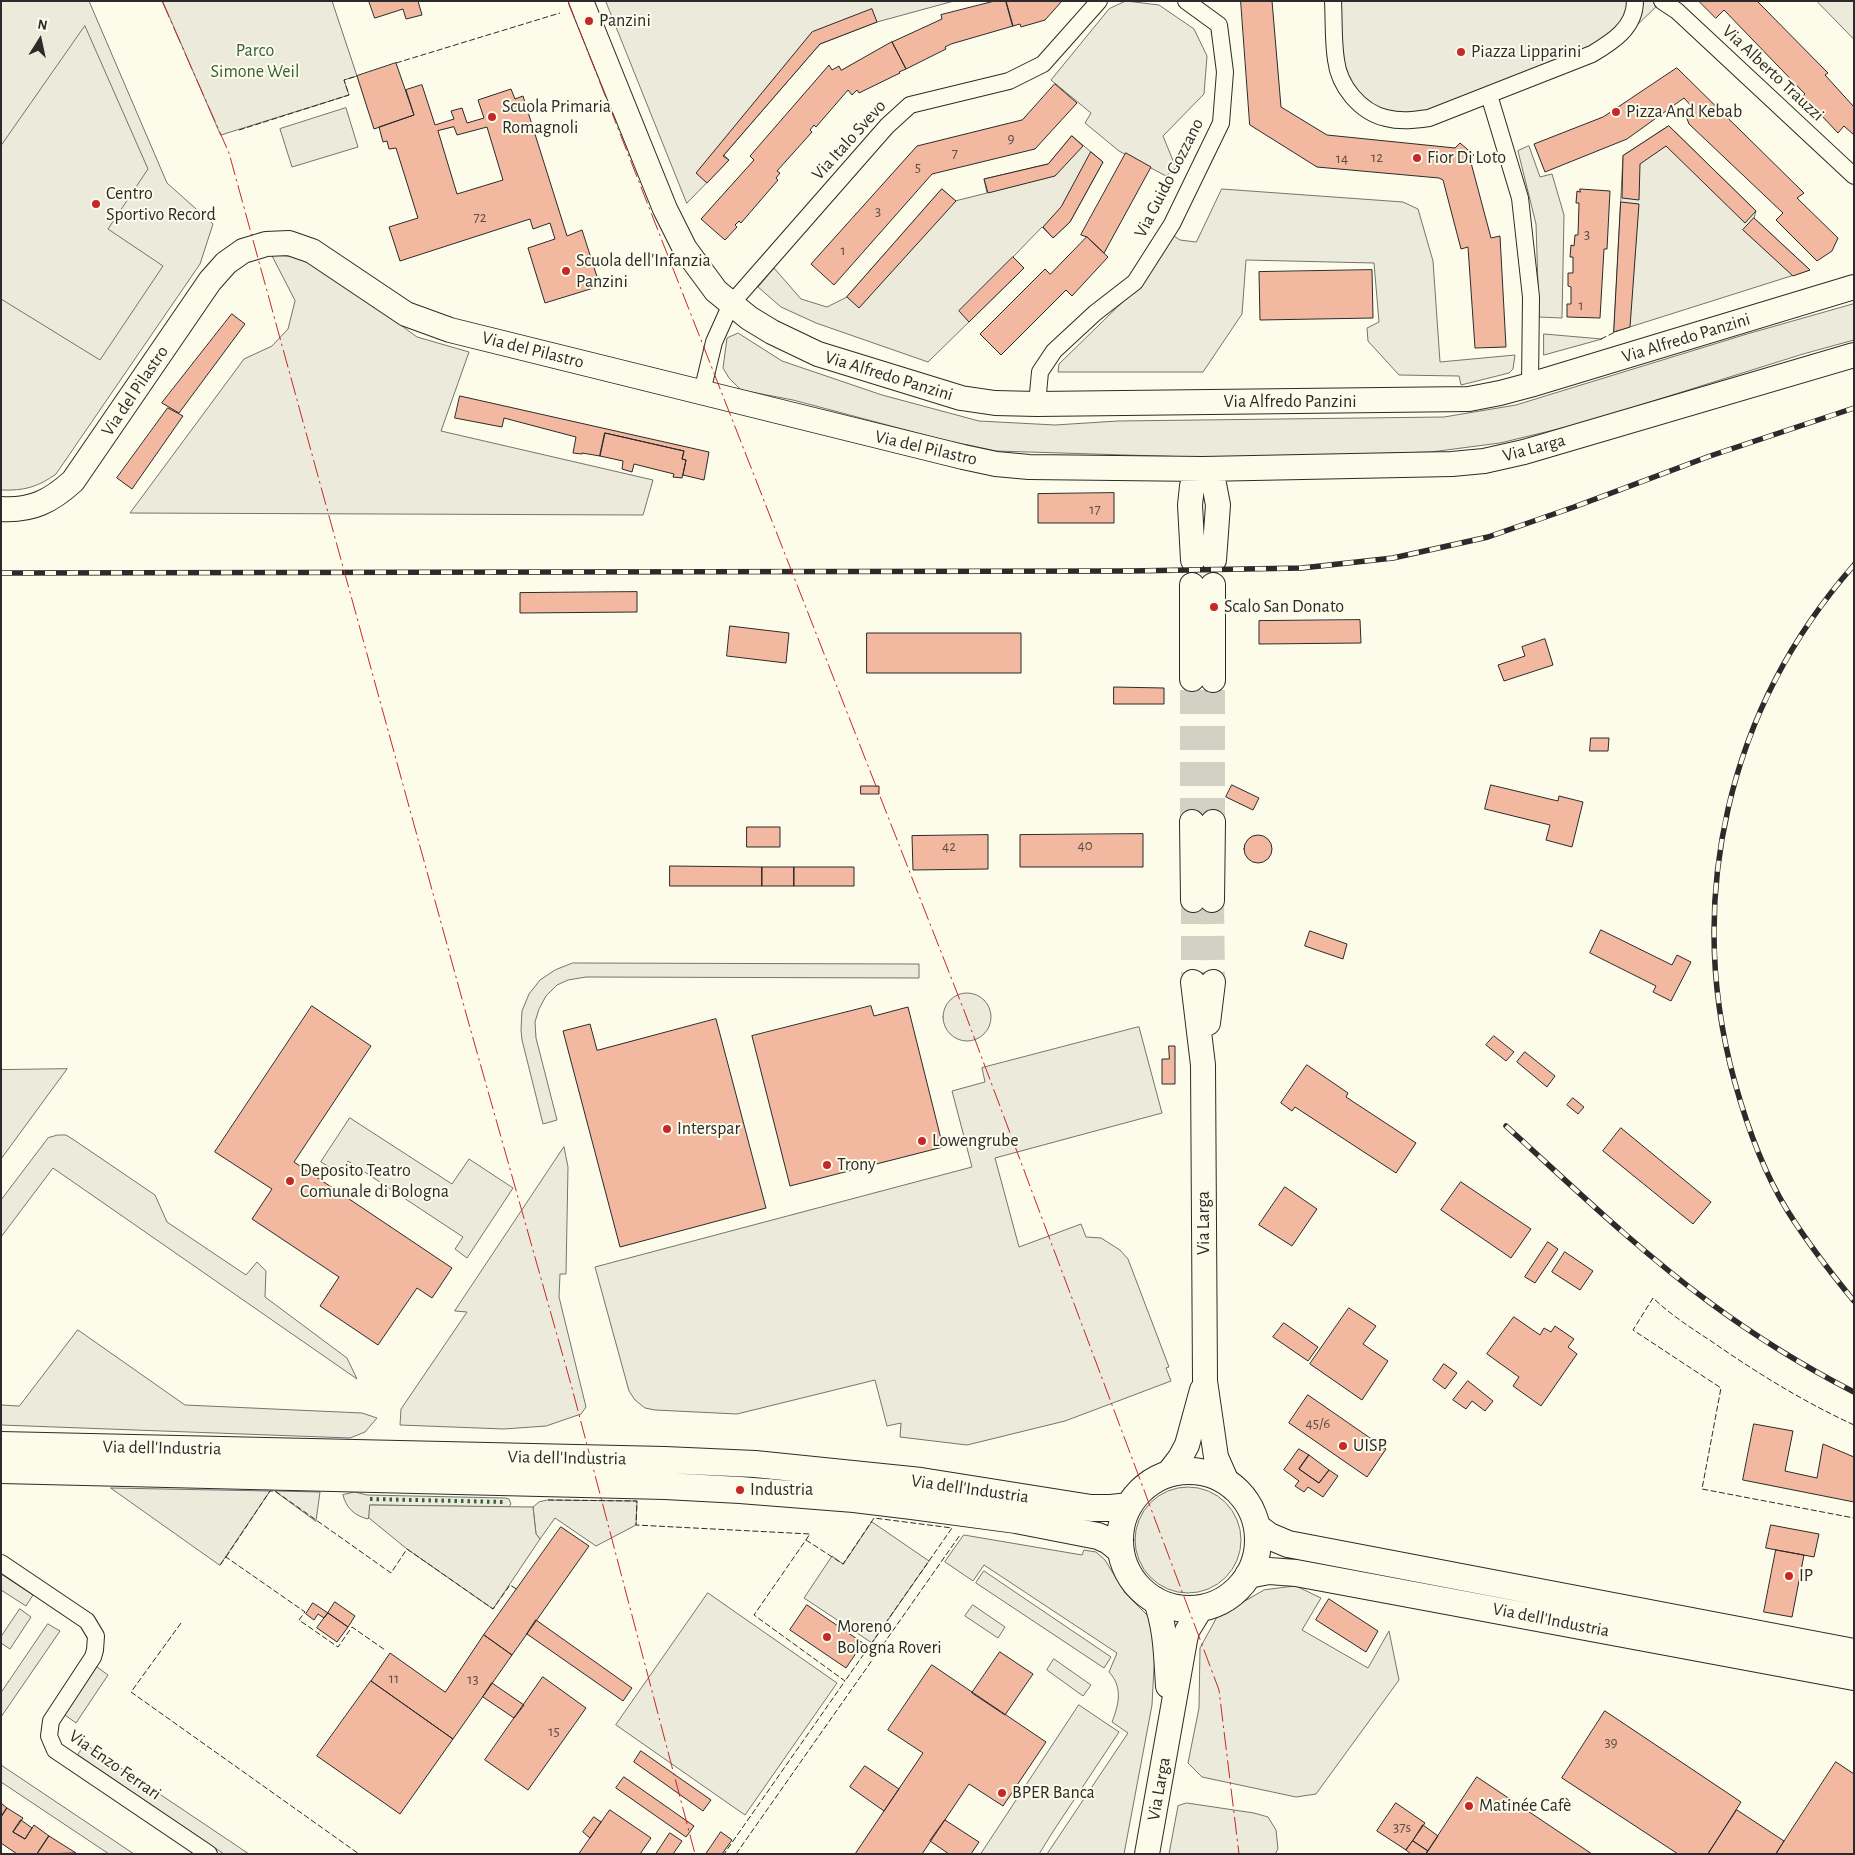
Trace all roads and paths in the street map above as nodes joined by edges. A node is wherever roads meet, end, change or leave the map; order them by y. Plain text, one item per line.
1 (581, 1) edge
2 (1099, 1) edge
3 (1186, 1) edge
4 (1333, 1) edge
5 (1635, 1) edge
6 (1662, 1) edge
7 (1489, 94) junction
8 (1854, 176) edge
9 (1854, 287) edge
10 (731, 304) junction
11 (1854, 355) edge
12 (1530, 384) junction
13 (698, 391) junction
14 (1037, 404) junction
15 (1203, 469) junction
16 (1, 509) edge
17 (1203, 560) dead end
18 (1203, 585) dead end
19 (1202, 679) tunnel mouth
20 (1202, 822) tunnel mouth
21 (1203, 900) tunnel mouth
22 (1203, 982) tunnel mouth
23 (1204, 1381) junction
24 (1, 1445) edge
25 (1, 1470) edge
26 (1167, 1475) junction
27 (1227, 1482) junction
28 (1129, 1506) junction
29 (1257, 1527) junction
30 (1121, 1551) junction
31 (1, 1563) edge
32 (1248, 1575) junction
33 (1155, 1599) junction
34 (1201, 1608) junction
35 (1854, 1652) edge
36 (1854, 1677) edge
37 (1171, 1724) junction
38 (209, 1854) edge
39 (1147, 1854) edge

1 - 10 street, Via Alfredo Panzini
2 - 10 street, Via Italo Svevo
3 - 14 street, Via Guido Gozzano
4 - 7 street
5 - 7 street
6 - 8 street, Via Alberto Trauzzi
7 - 12 street
9 - 12 street, Via Alfredo Panzini
10 - 13 street
10 - 14 street, Via Alfredo Panzini
11 - 15 street, Via Larga
12 - 14 street, Via Alfredo Panzini
13 - 15 street, Via del Pilastro
13 - 16 street, Via del Pilastro
15 - 17 street
18 - 19 street
20 - 21 street
22 - 23 street, Via Larga
23 - 26 street, Via Larga
23 - 27 street, Via Larga
24 - 28 main road, Via dell'Industria
25 - 30 main road, Via dell'Industria
26 - 27 main road
26 - 28 main road
27 - 29 main road
28 - 30 main road
29 - 32 main road
29 - 35 main road, Via dell'Industria
30 - 33 main road
31 - 38 street, Via Enzo Ferrari
32 - 34 main road
32 - 36 main road, Via dell'Industria
33 - 34 main road
33 - 37 street, Via Larga
34 - 37 street, Via Larga
37 - 39 street, Via Larga

